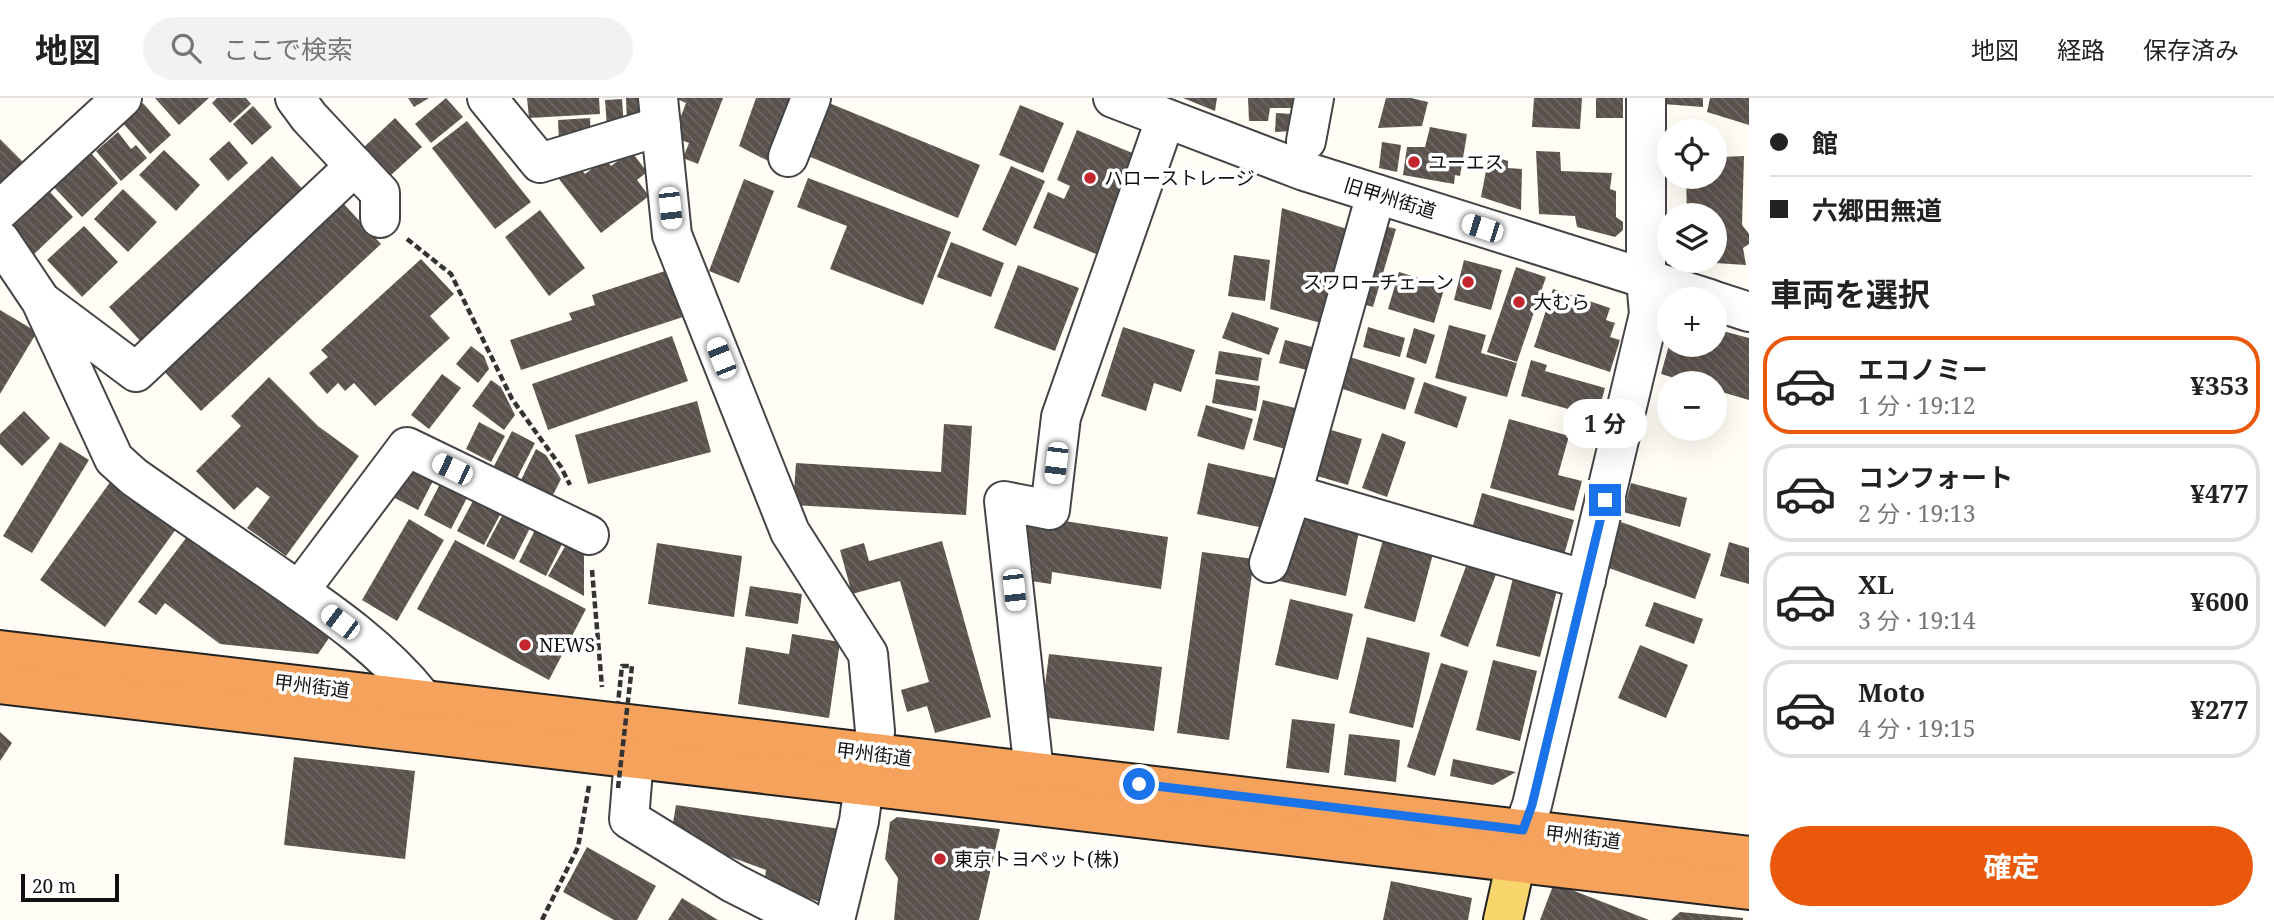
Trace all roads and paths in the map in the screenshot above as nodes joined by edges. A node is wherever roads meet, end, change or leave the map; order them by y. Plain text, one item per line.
1 (122, 98) edge
2 (295, 98) edge
3 (487, 98) edge
4 (811, 98) edge
5 (1113, 98) edge
6 (1314, 98) edge
7 (1646, 98) edge
8 (659, 112) edge
9 (1165, 120) junction
10 (1306, 141) dead end
11 (788, 157) dead end
12 (355, 166) junction
13 (1376, 194) junction
14 (0, 210) edge
15 (380, 218) joint
16 (0, 240) edge
17 (1646, 279) junction
18 (1672, 287) edge
19 (41, 301) junction
20 (1727, 305) edge
21 (1749, 312) edge
22 (1292, 494) junction
23 (589, 535) junction
24 (1269, 563) dead end
25 (1586, 580) junction
26 (299, 591) junction
27 (0, 650) edge
28 (0, 684) edge
29 (602, 690) dead end
30 (422, 698) junction
31 (618, 703) dead end
32 (868, 770) junction
33 (1034, 772) junction
34 (626, 773) junction
35 (590, 777) dead end
36 (1520, 847) junction
37 (1749, 856) edge
38 (1749, 890) edge
39 (542, 920) edge
40 (807, 920) edge
41 (835, 920) edge
42 (1503, 920) edge

1 - 14 street
2 - 12 street
3 - 8 street
4 - 11 street
5 - 9 street, 旧甲州街道
6 - 10 street
7 - 17 street
8 - 32 street
9 - 13 street, 旧甲州街道
9 - 33 street
12 - 15 street
12 - 19 street
13 - 17 street, 旧甲州街道
13 - 22 street
15 - 23 path
16 - 19 street
17 - 18 street, 旧甲州街道
17 - 25 street
19 - 26 street
20 - 21 street, 旧甲州街道
22 - 24 street
22 - 25 street
23 - 26 street
23 - 29 path
25 - 36 street
26 - 30 street
27 - 30 highway, 甲州街道
28 - 34 highway, 甲州街道
30 - 32 highway, 甲州街道
31 - 34 path, bridge
32 - 33 highway, 甲州街道
32 - 34 highway, 甲州街道
32 - 36 highway, 甲州街道
32 - 41 street
33 - 36 highway, 甲州街道
34 - 40 street
35 - 39 path
36 - 37 highway, 甲州街道
36 - 38 highway, 甲州街道
36 - 42 main road

